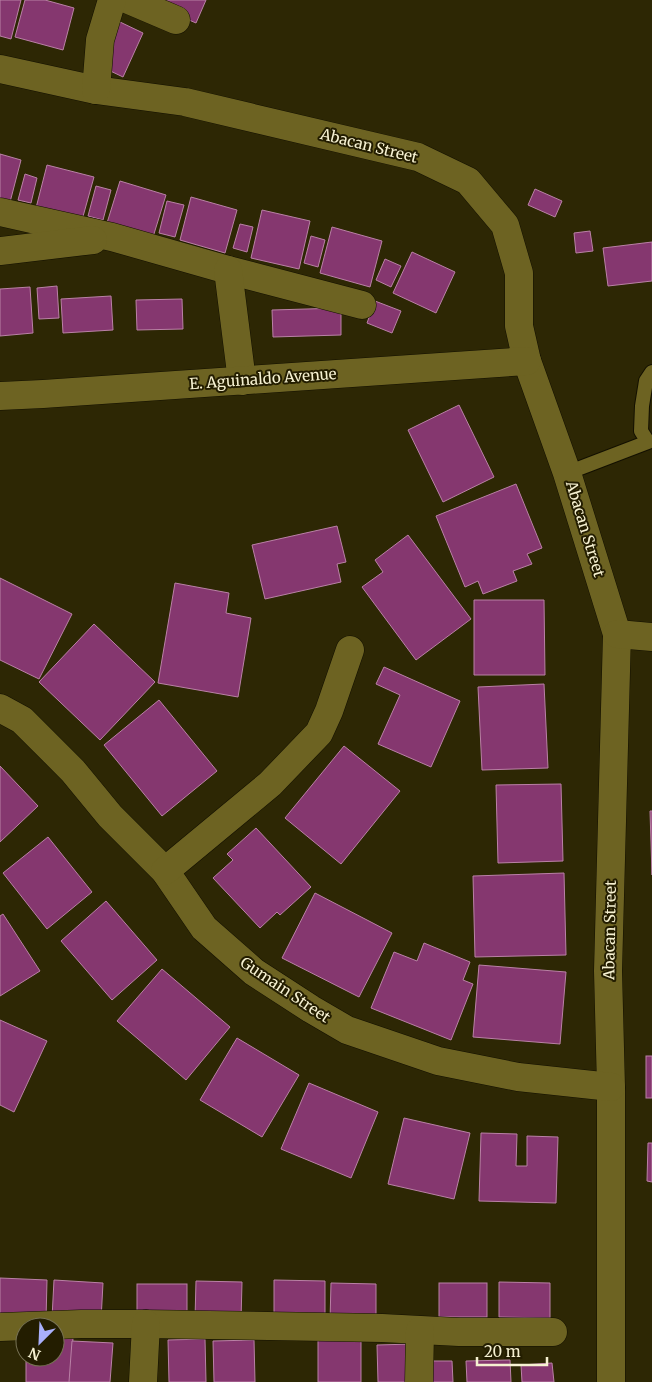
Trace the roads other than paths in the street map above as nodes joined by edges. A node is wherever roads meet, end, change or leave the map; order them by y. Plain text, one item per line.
1 (112, 0) edge
2 (129, 0) edge
3 (176, 20) dead end
4 (0, 69) edge
5 (96, 90) junction
6 (0, 212) edge
7 (112, 237) junction
8 (0, 251) edge
9 (228, 270) junction
10 (362, 304) dead end
11 (527, 361) junction
12 (652, 372) edge
13 (242, 381) junction
14 (0, 396) edge
15 (650, 444) edge
16 (567, 473) junction
17 (617, 634) junction
18 (652, 636) edge
19 (350, 650) dead end
20 (0, 708) edge
21 (165, 871) junction
22 (611, 1087) junction
23 (146, 1324) junction
24 (0, 1327) edge
25 (420, 1331) junction
26 (553, 1332) dead end
27 (143, 1382) edge
28 (419, 1382) edge
29 (611, 1382) edge

1 - 5 street
2 - 3 street
4 - 5 street, Abacan Street
5 - 11 street, Abacan Street
6 - 7 street
7 - 8 street
7 - 9 street
9 - 10 street
9 - 13 street
11 - 13 street, E. Aguinaldo Avenue
11 - 16 street, Abacan Street
12 - 15 lane
13 - 14 street, E. Aguinaldo Avenue
15 - 16 lane
16 - 17 street, Abacan Street
17 - 18 street
17 - 22 street, Abacan Street
19 - 21 street
20 - 21 street, Gumain Street
21 - 22 street, Gumain Street
22 - 29 street, Abacan Street
23 - 24 street
23 - 25 street
23 - 27 street
25 - 26 street
25 - 28 street

